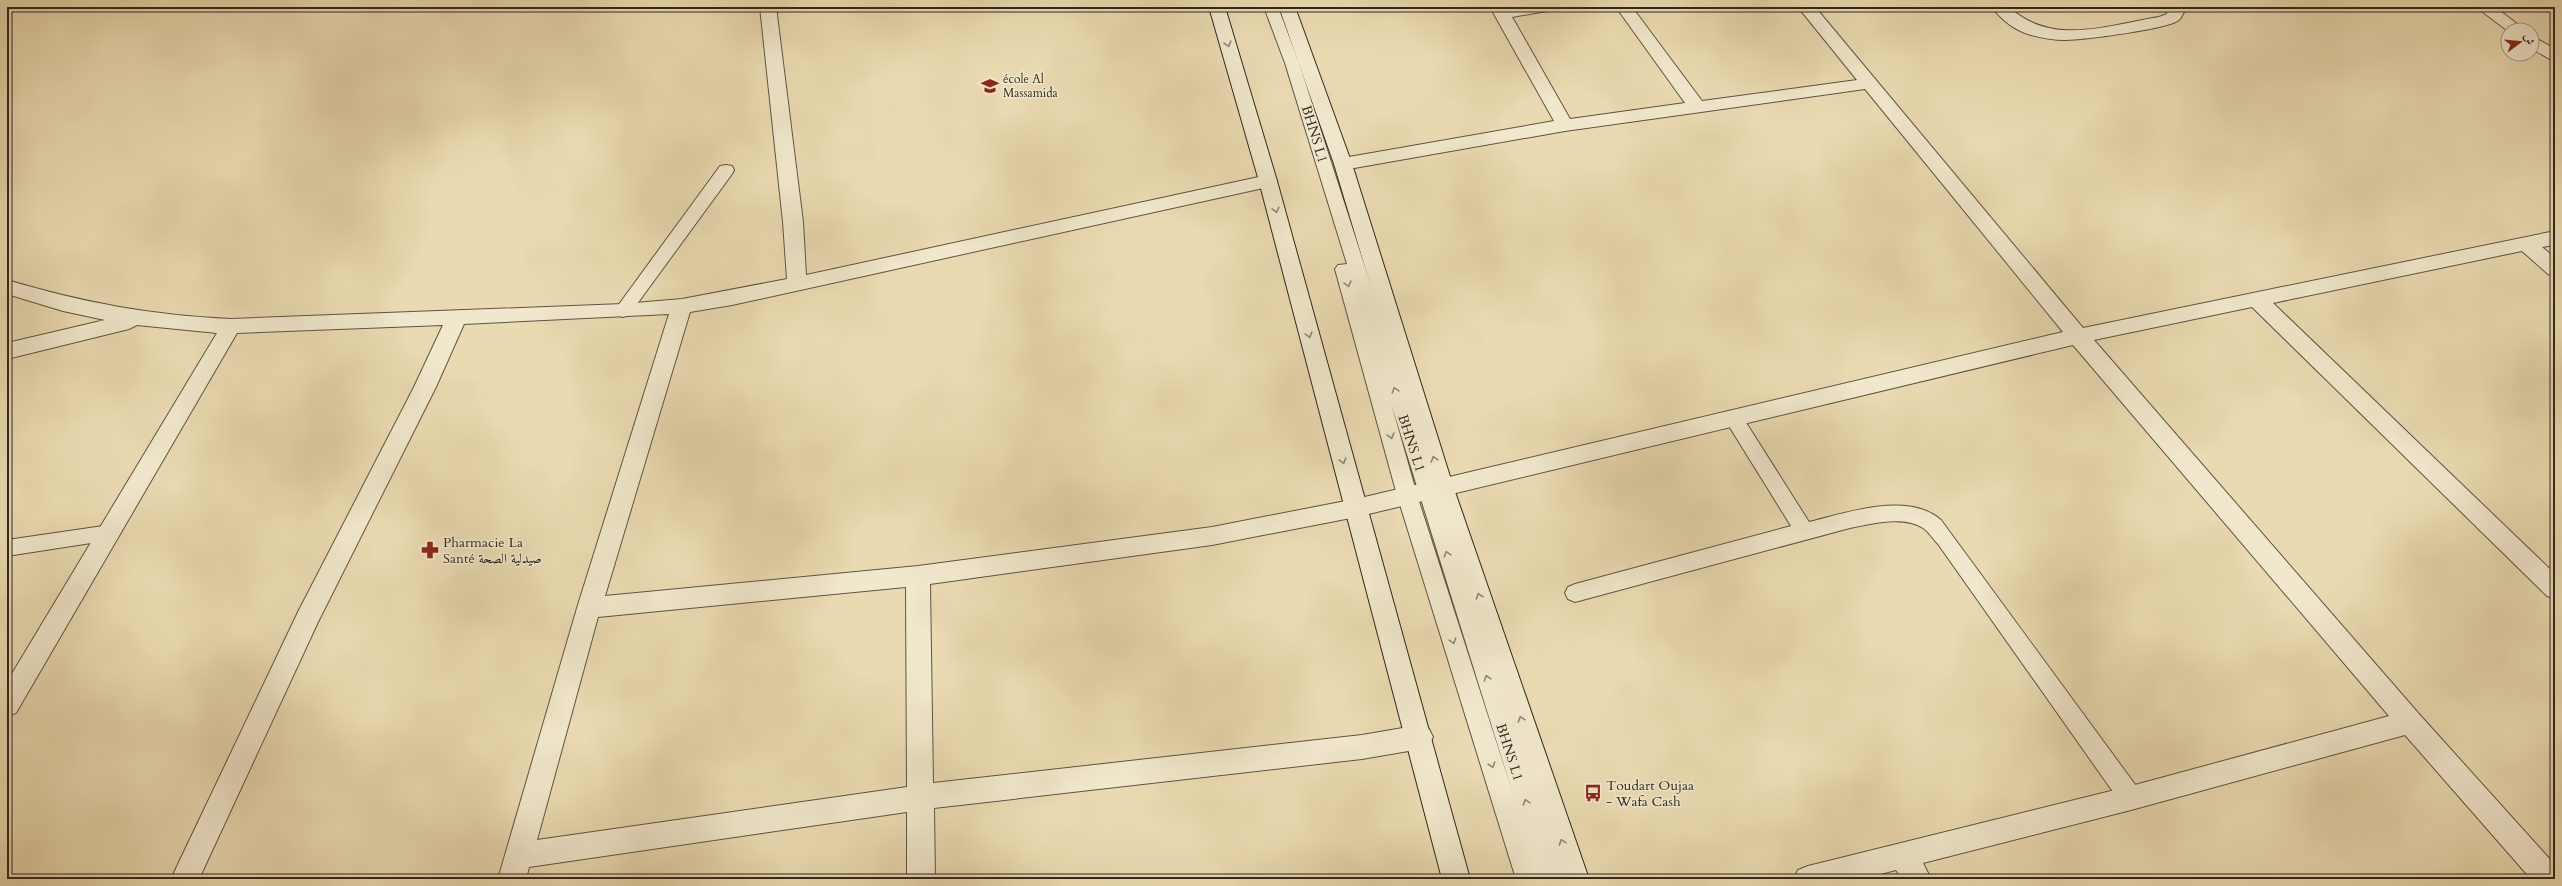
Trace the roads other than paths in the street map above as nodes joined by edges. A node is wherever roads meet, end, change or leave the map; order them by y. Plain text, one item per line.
1 (768, 7) edge
2 (1217, 7) edge
3 (1260, 7) edge
4 (1271, 7) edge
5 (1287, 7) edge
6 (1541, 7) edge
7 (1624, 7) edge
8 (1806, 7) edge
9 (2000, 7) edge
10 (2175, 7) edge
11 (2484, 7) edge
12 (1500, 11) edge
13 (2506, 22) edge
14 (2540, 45) edge
15 (2552, 52) edge
16 (1871, 83) junction
17 (1698, 108) junction
18 (1565, 125) junction
19 (1343, 164) junction
20 (726, 170) dead end
21 (1268, 181) junction
22 (2555, 238) edge
23 (2526, 244) junction
24 (2555, 269) edge
25 (797, 284) junction
26 (7, 287) edge
27 (2258, 301) junction
28 (682, 306) junction
29 (623, 311) junction
30 (458, 316) junction
31 (140, 320) junction
32 (231, 326) junction
33 (2078, 336) junction
34 (7, 351) edge
35 (1733, 418) junction
36 (1425, 490) junction
37 (1356, 508) junction
38 (1804, 531) junction
39 (110, 533) junction
40 (7, 548) edge
41 (918, 576) junction
42 (2555, 589) edge
43 (1575, 593) dead end
44 (589, 608) junction
45 (7, 705) edge
46 (2410, 722) junction
47 (1420, 738) junction
48 (922, 797) junction
49 (2131, 798) junction
50 (1902, 854) junction
51 (516, 867) edge
52 (185, 879) edge
53 (921, 879) edge
54 (1456, 879) edge
55 (1528, 879) edge
56 (1551, 879) edge
57 (1575, 879) edge
58 (1808, 879) edge
59 (1917, 879) edge
60 (2549, 879) edge

1 - 25 street
2 -> 21 street
3 -> 36 lane, BHNS L1
36 -> 4 lane, BHNS L1
5 - 19 street
6 - 12 street
7 - 17 street
8 - 16 street
9 - 10 street
11 - 13 street
12 - 18 street
14 - 15 street
16 - 17 street
16 - 33 street
17 - 18 street
18 - 19 street
36 -> 19 street
20 - 29 lane
21 - 25 street
21 -> 37 street
22 - 23 street
23 - 24 street
23 - 27 street
25 - 28 street
26 - 31 street
27 - 33 street
27 - 42 street
28 - 29 street
28 - 44 street
29 - 30 street
30 - 32 street
30 - 52 street
31 - 32 street
31 - 34 street
32 - 39 street
33 - 35 street
33 - 46 street
35 - 36 street
35 - 38 lane
36 - 37 street
36 -> 55 lane, BHNS L1
56 -> 36 lane, BHNS L1
57 -> 36 street
37 - 41 street
37 - 47 street
38 - 43 lane
38 - 49 lane
39 - 40 lane
39 - 45 street
41 - 44 street
41 - 48 street
44 - 51 street
46 - 49 street
46 - 60 street
47 - 48 street
47 - 54 street
48 - 51 street
48 - 53 street
49 - 50 street
50 - 58 street
50 - 59 street

